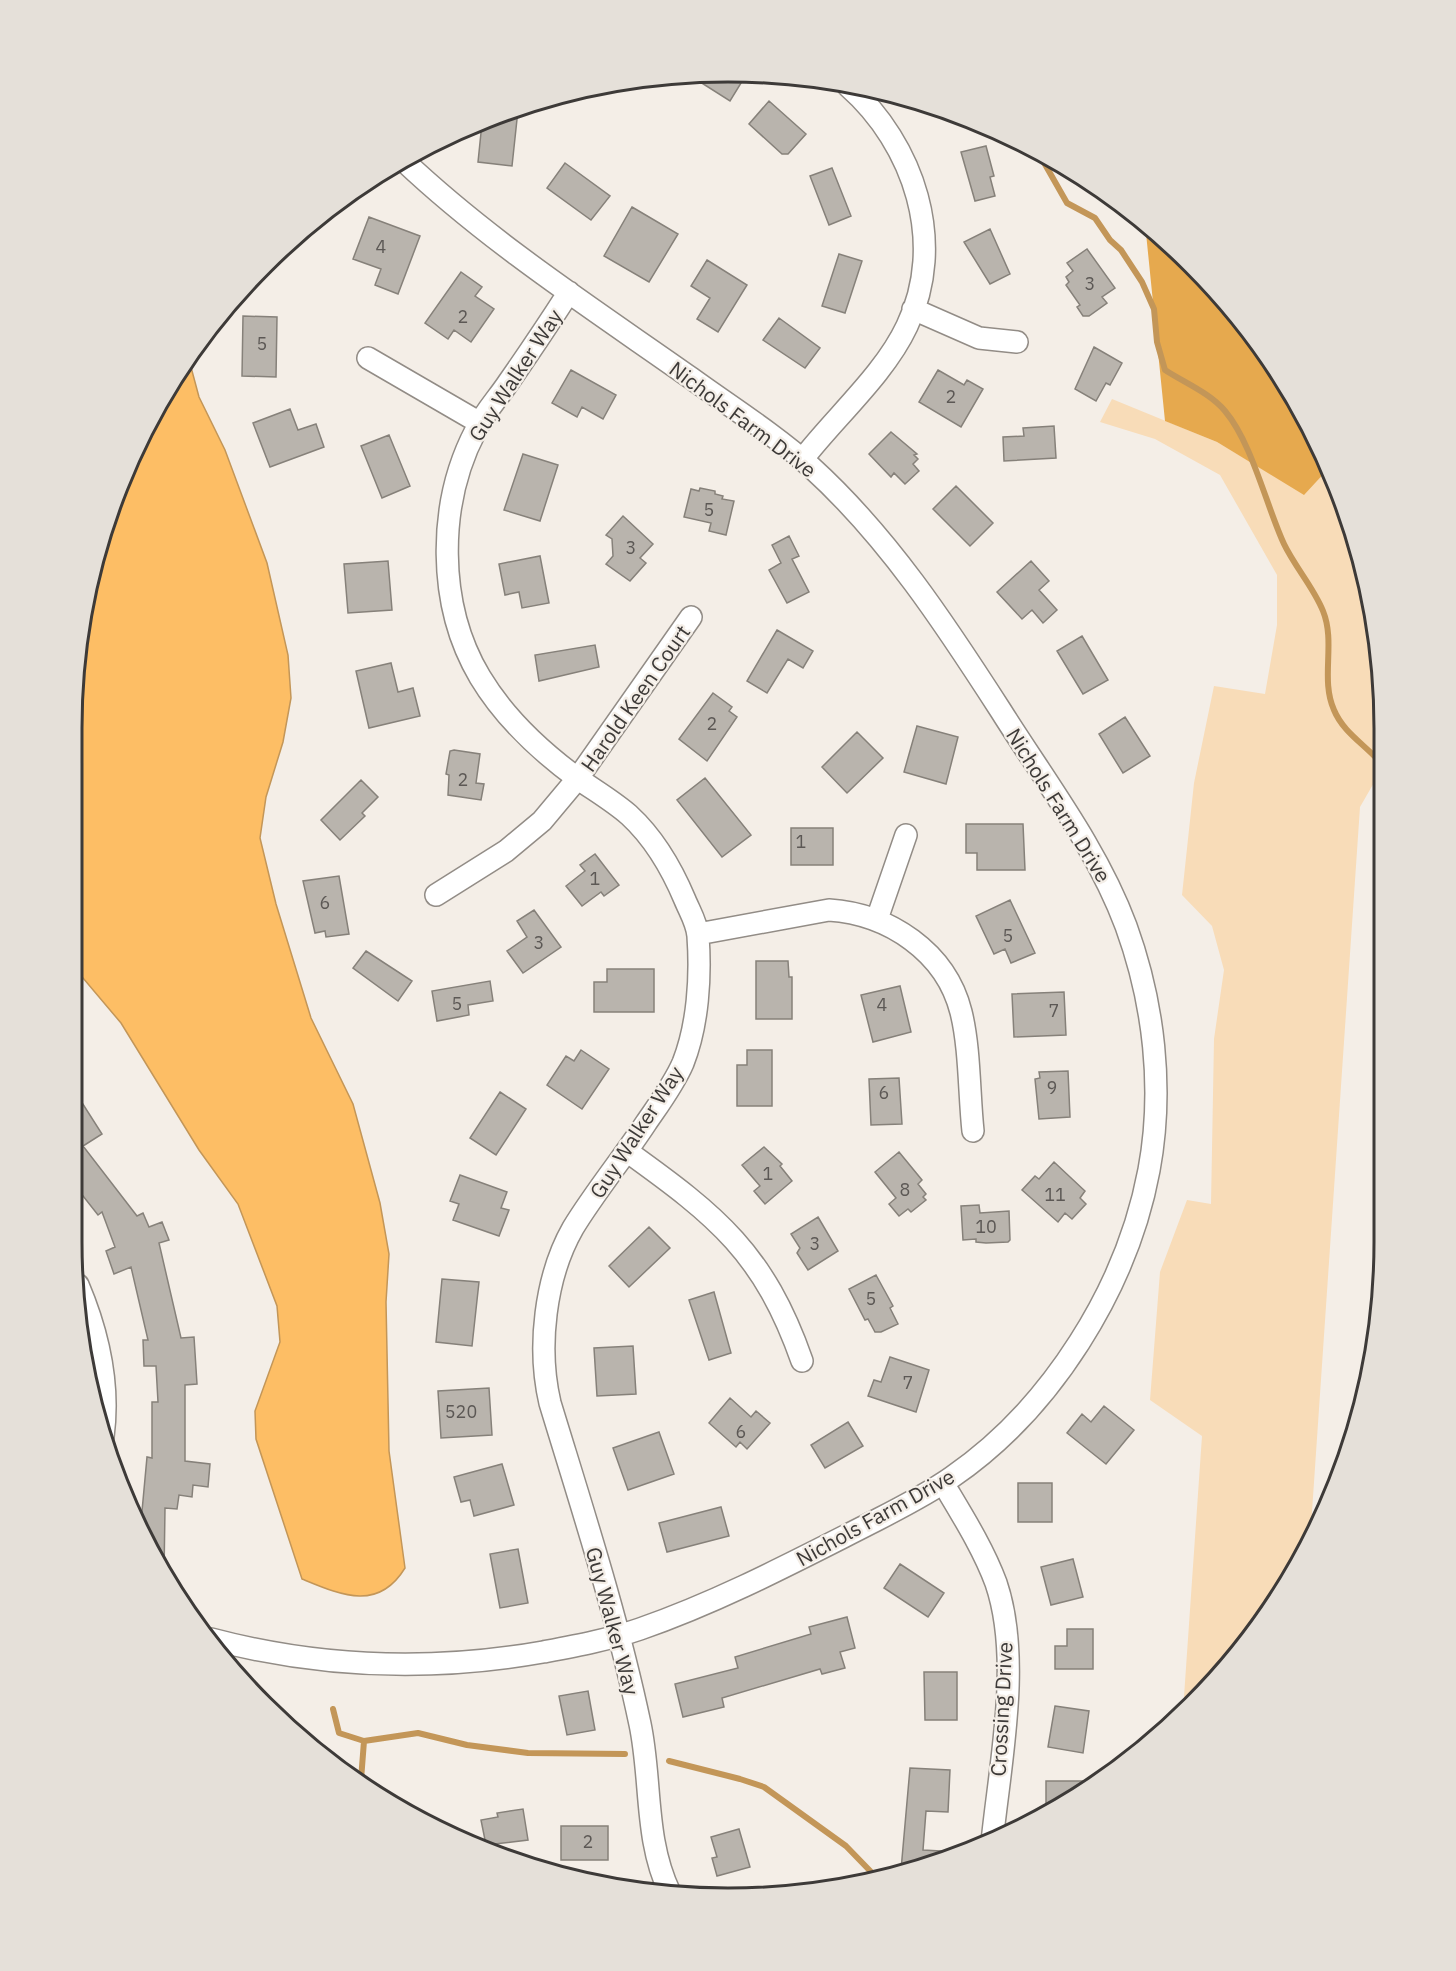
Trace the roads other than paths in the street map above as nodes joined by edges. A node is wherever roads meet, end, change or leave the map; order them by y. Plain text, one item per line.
1 (858, 96) edge
2 (410, 167) edge
3 (569, 292) junction
4 (914, 309) junction
5 (1017, 342) dead end
6 (368, 358) dead end
7 (480, 423) junction
8 (802, 460) junction
9 (691, 617) dead end
10 (578, 778) junction
11 (906, 835) dead end
12 (435, 895) dead end
13 (877, 919) junction
14 (698, 934) junction
15 (972, 1131) dead end
16 (628, 1152) junction
17 (86, 1305) edge
18 (802, 1361) dead end
19 (104, 1410) edge
20 (943, 1483) junction
21 (617, 1636) junction
22 (221, 1642) edge
23 (993, 1831) edge
24 (667, 1885) edge

1 - 4 street
2 - 3 street, Nichols Farm Drive
3 - 7 street, Guy Walker Way
3 - 8 street, Nichols Farm Drive
4 - 5 street
4 - 8 street
6 - 7 street
7 - 10 street, Guy Walker Way
8 - 20 street, Nichols Farm Drive
9 - 10 street, Harold Keen Court
10 - 12 street, Harold Keen Court
10 - 14 street, Guy Walker Way
11 - 13 street
13 - 14 street
13 - 15 street
14 - 16 street, Guy Walker Way
16 - 18 street
16 - 21 street, Guy Walker Way
17 - 19 street
20 - 21 street, Nichols Farm Drive
20 - 23 street, Crossing Drive
21 - 22 street, Nichols Farm Drive
21 - 24 street, Guy Walker Way

